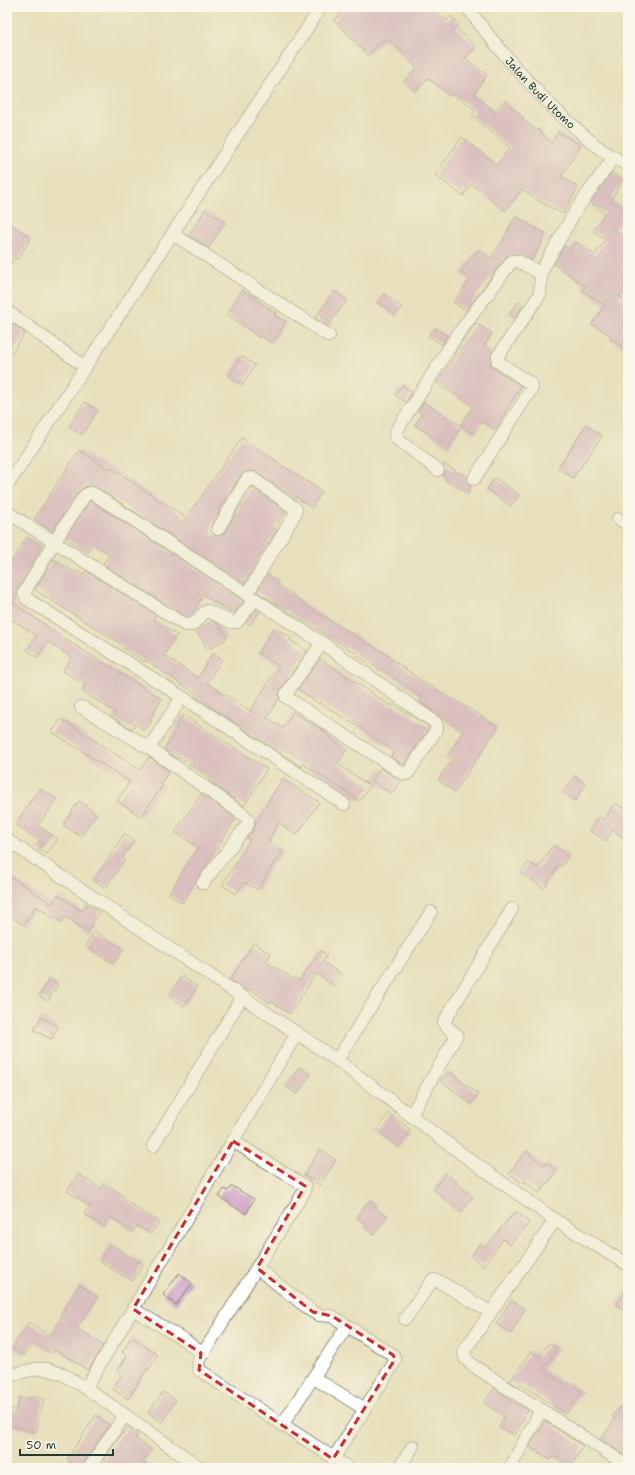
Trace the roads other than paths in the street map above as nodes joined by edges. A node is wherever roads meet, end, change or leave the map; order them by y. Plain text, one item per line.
1 (320, 7) edge
2 (467, 7) edge
3 (614, 157) junction
4 (628, 165) edge
5 (173, 234) junction
6 (541, 274) junction
7 (7, 311) edge
8 (329, 336) dead end
9 (85, 367) junction
10 (438, 470) dead end
11 (474, 480) dead end
12 (7, 486) edge
13 (7, 512) edge
14 (218, 529) dead end
15 (54, 542) junction
16 (251, 596) junction
17 (322, 643) junction
18 (182, 697) junction
19 (81, 707) dead end
20 (149, 748) junction
21 (344, 804) dead end
22 (7, 840) edge
23 (203, 883) dead end
24 (512, 909) dead end
25 (431, 912) dead end
26 (242, 997) junction
27 (297, 1033) junction
28 (337, 1060) junction
29 (411, 1116) junction
30 (233, 1141) junction
31 (153, 1146) dead end
32 (555, 1220) junction
33 (628, 1265) edge
34 (257, 1268) junction
35 (133, 1309) junction
36 (490, 1312) junction
37 (405, 1319) dead end
38 (347, 1326) junction
39 (204, 1352) junction
40 (7, 1376) edge
41 (314, 1378) junction
42 (86, 1388) junction
43 (365, 1409) junction
44 (541, 1410) junction
45 (125, 1415) junction
46 (282, 1425) junction
47 (413, 1446) dead end
48 (333, 1458) junction
49 (628, 1466) edge
50 (89, 1468) edge
51 (201, 1468) edge
52 (349, 1468) edge
53 (399, 1468) edge
54 (510, 1468) edge

1 - 5 street
2 - 3 street, Jalan Budi Utomo
3 - 4 street, Jalan Budi Utomo
3 - 6 street
5 - 8 street
5 - 9 street
6 - 10 street
6 - 11 street
7 - 9 street
9 - 12 street
13 - 15 street
14 - 16 street
15 - 16 street
15 - 16 street
15 - 18 street
16 - 17 street
17 - 17 street
18 - 20 street
18 - 21 street
19 - 20 street
20 - 23 street
22 - 26 street
24 - 29 street
25 - 28 street
26 - 27 street
26 - 31 street
27 - 28 street
27 - 30 street
28 - 29 street
29 - 32 street
30 - 34 street
30 - 35 street
32 - 33 street
32 - 36 street
34 - 38 street
34 - 39 street
35 - 39 street
35 - 42 street
36 - 37 street
36 - 44 street
38 - 41 street
38 - 43 street
39 - 46 street
40 - 42 street
41 - 43 street
41 - 46 street
42 - 45 street
43 - 48 street
44 - 49 street
44 - 54 street
45 - 50 street
45 - 51 street
46 - 48 street
47 - 53 street
48 - 52 street

